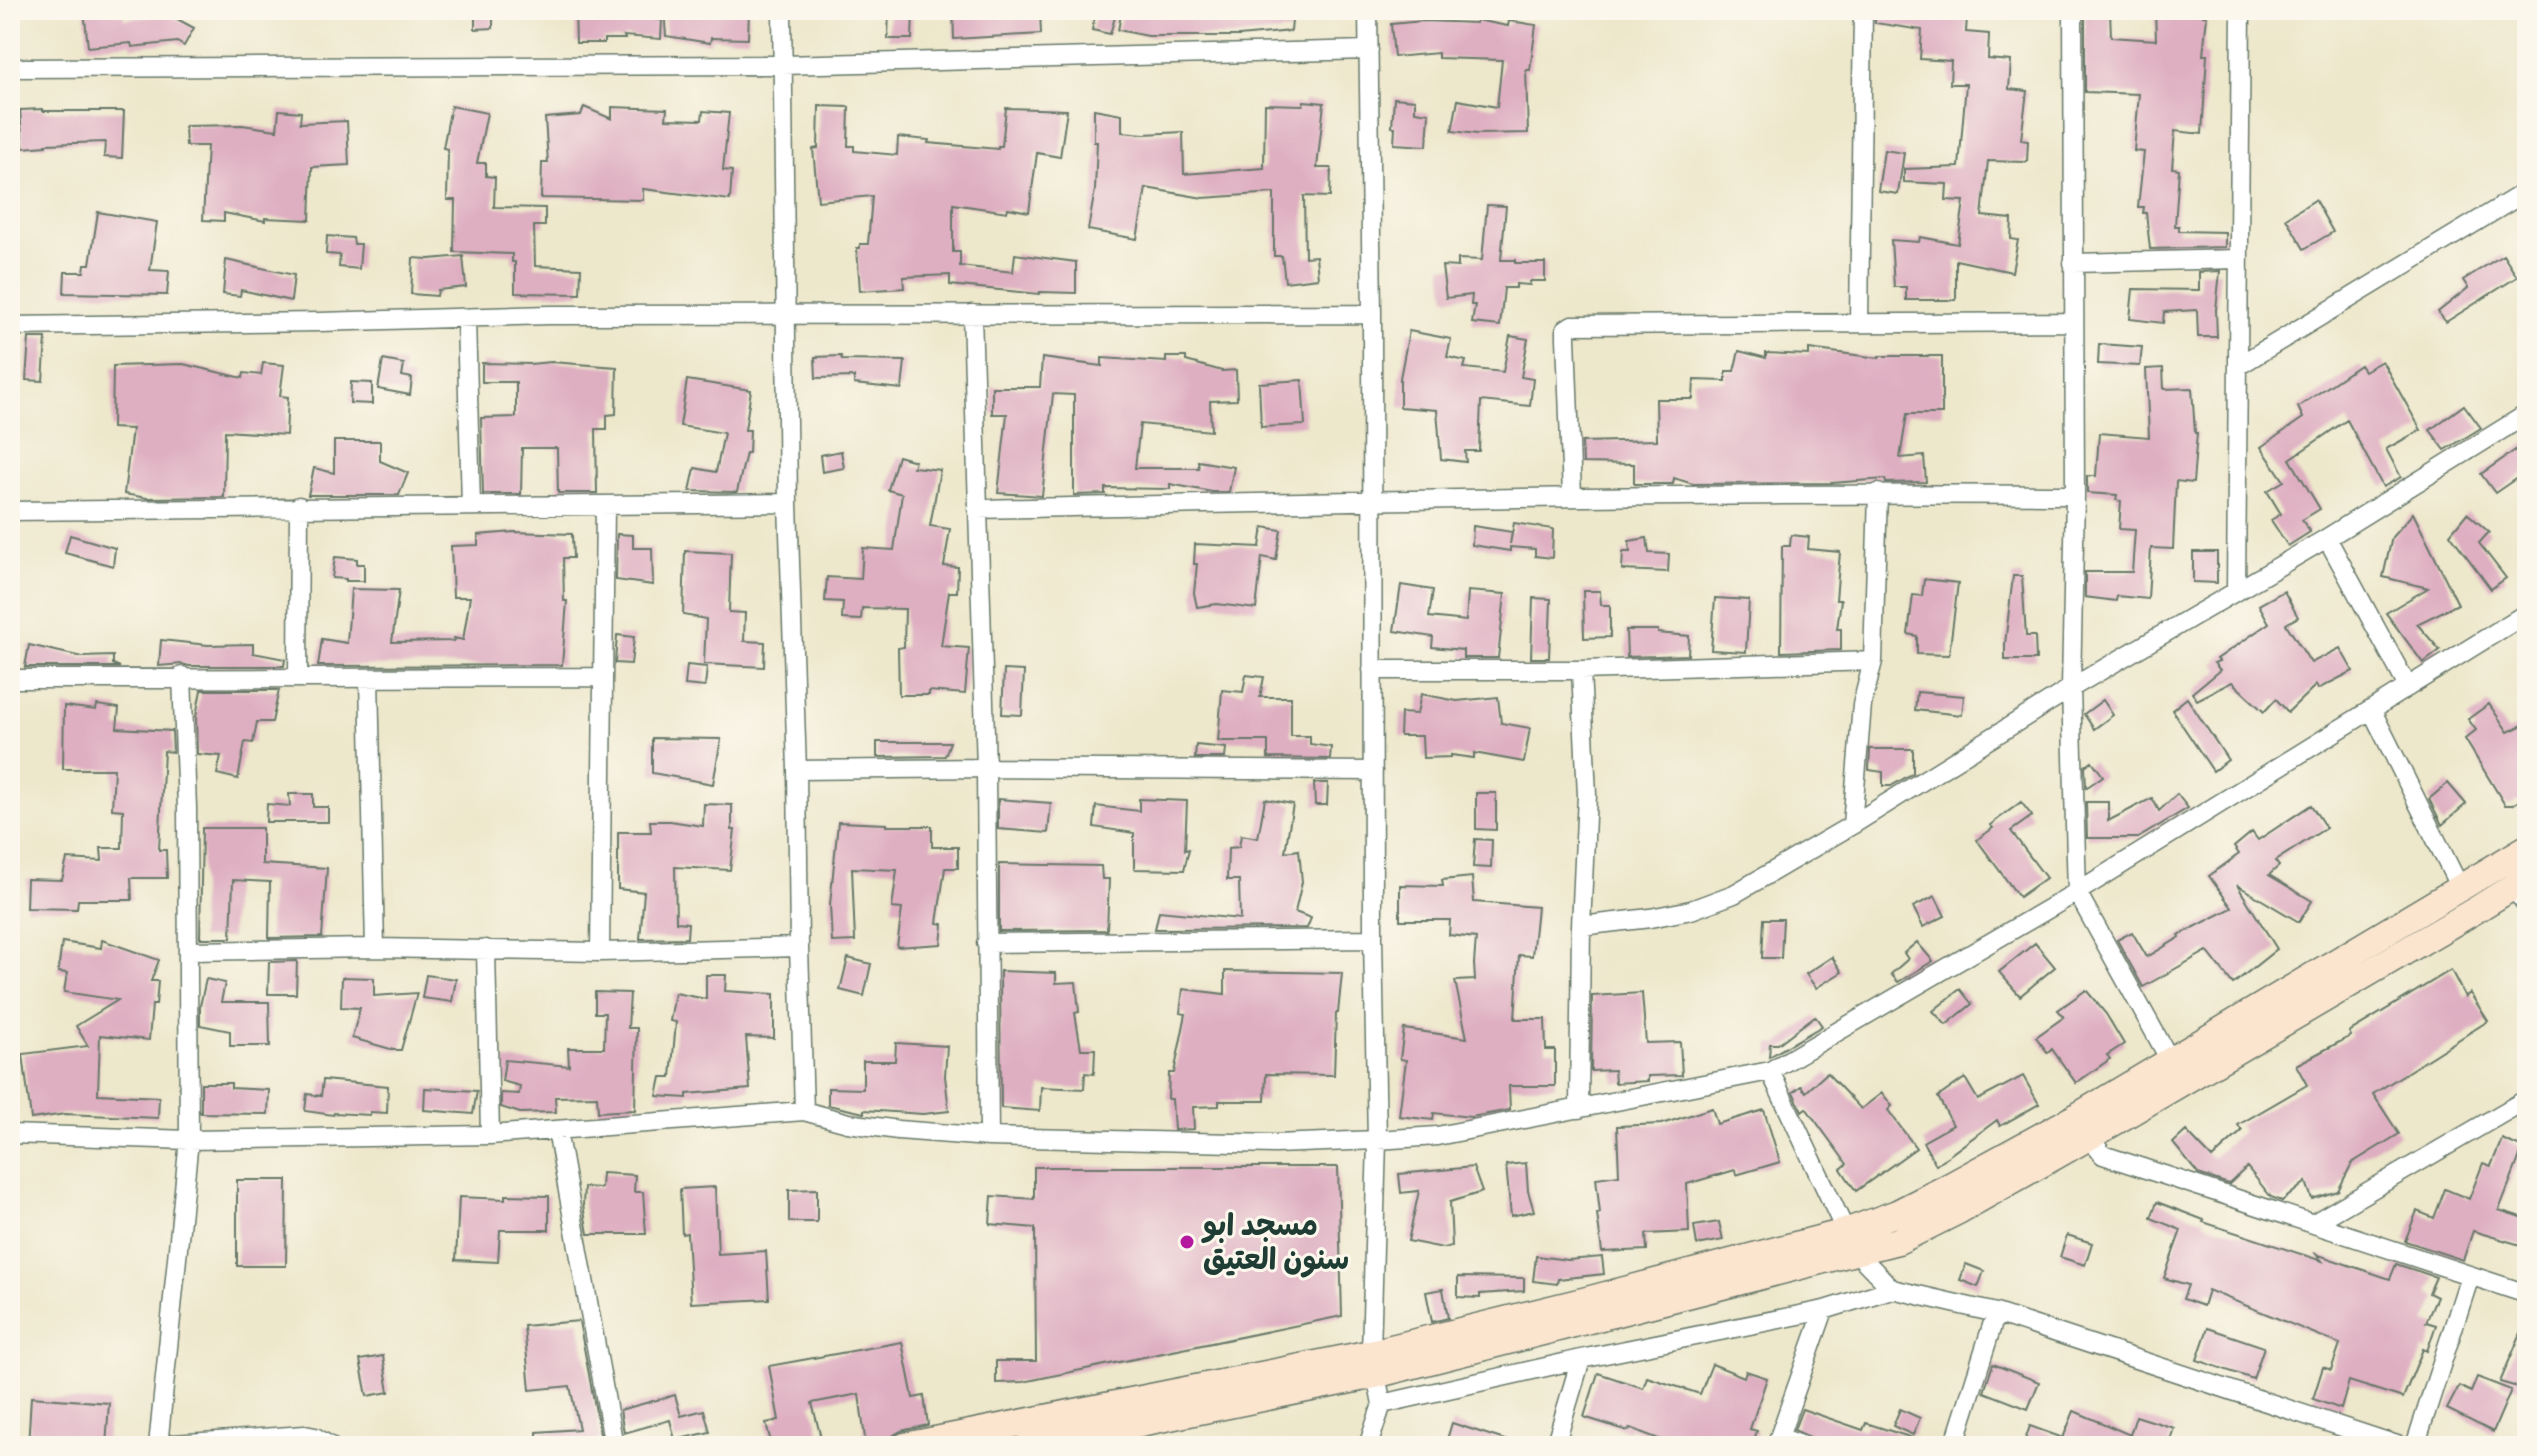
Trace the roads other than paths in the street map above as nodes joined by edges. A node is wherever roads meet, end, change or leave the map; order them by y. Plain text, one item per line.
1 (782, 10) edge
2 (1368, 10) edge
3 (1863, 10) edge
4 (2073, 10) edge
5 (2241, 10) edge
6 (1369, 50) junction
7 (782, 65) junction
8 (10, 68) edge
9 (2527, 191) edge
10 (2239, 259) junction
11 (2073, 263) junction
12 (787, 314) junction
13 (972, 314) junction
14 (1372, 314) junction
15 (466, 319) junction
16 (2074, 322) junction
17 (1859, 323) junction
18 (10, 326) edge
19 (2238, 366) junction
20 (2527, 414) edge
21 (1878, 493) junction
22 (2075, 495) junction
23 (1572, 496) junction
24 (1372, 500) junction
25 (788, 503) junction
26 (605, 505) junction
27 (299, 506) junction
28 (471, 506) junction
29 (977, 509) junction
30 (10, 511) edge
31 (2327, 538) junction
32 (2236, 591) junction
33 (2527, 613) edge
34 (1873, 661) junction
35 (1372, 670) junction
36 (1581, 670) junction
37 (182, 676) junction
38 (298, 677) junction
39 (603, 677) junction
40 (369, 678) junction
41 (10, 679) edge
42 (2408, 687) junction
43 (2071, 688) junction
44 (2372, 711) junction
45 (986, 768) junction
46 (797, 770) junction
47 (1373, 771) junction
48 (1852, 825) junction
49 (2527, 848) edge
50 (2461, 890) junction
51 (2522, 890) edge
52 (2077, 892) junction
53 (1581, 926) junction
54 (1373, 939) junction
55 (986, 943) junction
56 (799, 947) junction
57 (375, 948) junction
58 (486, 949) junction
59 (189, 951) junction
60 (600, 952) junction
61 (2171, 1062) junction
62 (1770, 1071) junction
63 (2527, 1099) edge
64 (1579, 1109) junction
65 (804, 1111) junction
66 (557, 1130) junction
67 (10, 1134) edge
68 (490, 1135) junction
69 (989, 1137) junction
70 (2089, 1137) junction
71 (189, 1140) junction
72 (1377, 1140) junction
73 (2314, 1223) junction
74 (1850, 1242) junction
75 (2470, 1276) junction
76 (1892, 1289) junction
77 (2527, 1294) edge
78 (1824, 1310) junction
79 (1996, 1313) junction
80 (1581, 1359) junction
81 (1373, 1364) junction
82 (1382, 1404) junction
83 (1778, 1442) edge
84 (158, 1446) edge
85 (330, 1446) edge
86 (614, 1446) edge
87 (905, 1446) edge
88 (1028, 1446) edge
89 (1368, 1446) edge
90 (1555, 1446) edge
91 (1803, 1446) edge
92 (1954, 1446) edge
93 (2400, 1446) edge
94 (2415, 1446) edge

1 - 7 street
2 - 6 street
3 - 17 street
4 - 11 street
5 - 10 street
6 - 7 street
6 - 14 street
7 - 8 street
7 - 12 street
9 - 19 street
10 - 11 street
10 - 19 street
11 - 16 street
12 - 13 street
12 - 15 street
12 - 25 street
13 - 14 street
13 - 29 street
14 - 24 street
15 - 18 street
15 - 28 street
16 - 17 street
16 - 22 street
17 - 23 street
19 - 32 street
20 - 31 street
21 - 22 street
21 - 23 street
21 - 34 street
22 - 43 street
23 - 24 street
24 - 29 street
24 - 35 street
25 - 26 street
25 - 46 street
26 - 28 street
26 - 39 street
27 - 28 street
27 - 30 street
27 - 38 street
29 - 45 street
31 - 32 street
31 - 42 street
32 - 43 street
33 - 42 street
34 - 36 street
34 - 48 street
35 - 36 street
35 - 47 street
36 - 53 street
37 - 38 street
37 - 41 street
37 - 59 street
38 - 40 street
39 - 40 street
39 - 60 street
40 - 57 street
42 - 44 street
43 - 48 street
43 - 52 street
44 - 50 street
44 - 52 street
45 - 46 street
45 - 47 street
45 - 55 street
46 - 56 street
47 - 54 street
48 - 53 street
49 - 50 street
50 - 61 street
51 - 70 street
52 - 61 street
52 - 62 street
53 - 64 street
54 - 55 street
54 - 72 street
55 - 69 street
56 - 60 street
56 - 65 street
57 - 58 street
57 - 59 street
58 - 60 street
58 - 68 street
59 - 71 street
61 - 74 street
62 - 64 street
62 - 74 street
63 - 73 street
64 - 72 street
65 - 66 street
65 - 69 street
66 - 68 street
66 - 86 street
67 - 71 street
68 - 71 street
69 - 72 street
70 - 73 street
70 - 74 street
71 - 84 street
72 - 81 street
73 - 75 street
74 - 76 street
74 - 81 street
75 - 77 street
75 - 94 street
76 - 78 street
76 - 79 street
78 - 80 street
78 - 83 street
79 - 92 street
79 - 93 street
80 - 82 street
80 - 90 street
81 - 82 street
81 - 87 street
81 - 88 street
82 - 89 street
83 - 91 street
84 - 85 street

